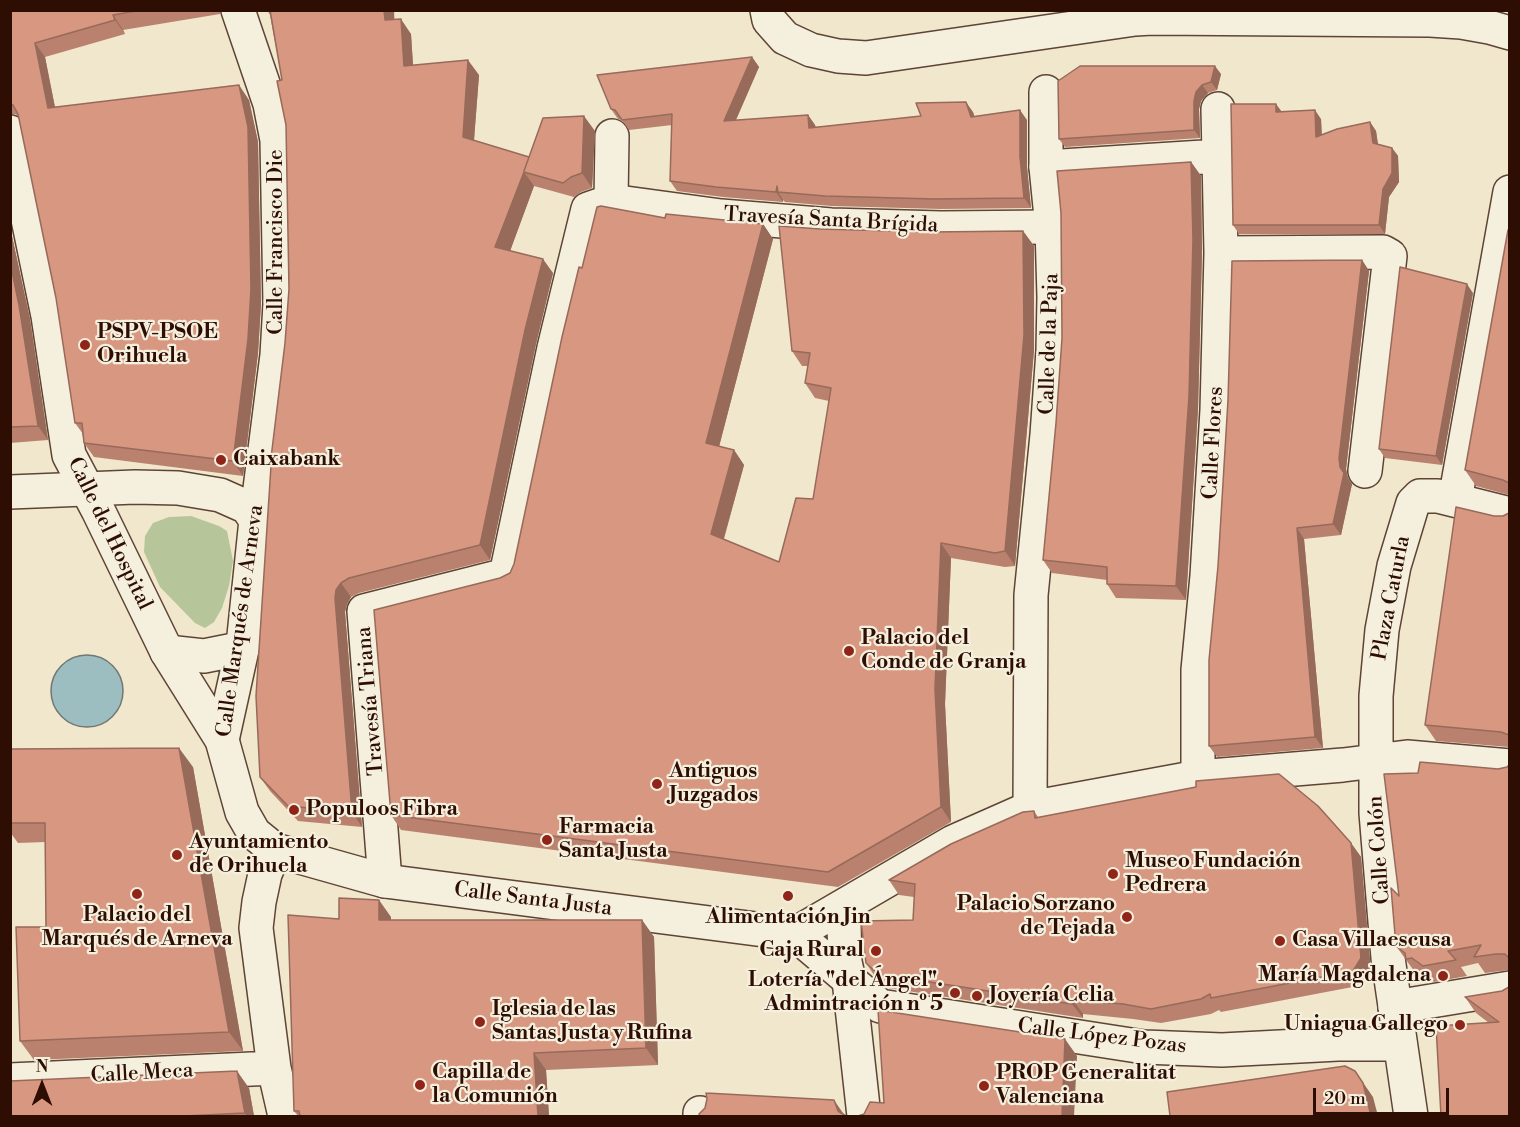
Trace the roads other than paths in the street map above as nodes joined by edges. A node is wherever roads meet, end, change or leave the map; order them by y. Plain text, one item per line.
1 (238, 10) edge
2 (767, 10) edge
3 (1509, 33) edge
4 (1046, 92) dead end
5 (1218, 109) dead end
6 (10, 132) edge
7 (612, 136) dead end
8 (1219, 156) junction
9 (1046, 167) junction
10 (1509, 192) edge
11 (611, 201) junction
12 (1052, 227) junction
13 (1221, 253) junction
14 (1365, 471) dead end
15 (261, 479) joint
16 (10, 492) edge
17 (101, 496) junction
18 (1465, 503) junction
19 (1509, 514) edge
20 (256, 520) junction
21 (243, 645) junction
22 (167, 652) junction
23 (222, 740) junction
24 (1376, 761) junction
25 (1509, 766) edge
26 (1198, 777) junction
27 (1030, 808) junction
28 (275, 850) junction
29 (385, 880) junction
30 (849, 903) junction
31 (795, 934) junction
32 (849, 980) junction
33 (1509, 988) edge
34 (1395, 1007) junction
35 (1400, 1044) junction
36 (274, 1068) junction
37 (10, 1080) edge
38 (285, 1116) edge
39 (864, 1116) edge
40 (1411, 1116) edge

1 - 15 street, Calle Francisco Die
2 - 3 street
4 - 9 street, Calle de la Paja
5 - 8 street, Calle Flores
6 - 17 street, Calle del Hospital
7 - 11 street
8 - 9 street
8 - 13 street, Calle Flores
9 - 12 street, Calle de la Paja
10 - 18 street
11 - 12 street, Travesía Santa Brígida
11 - 29 street, Travesía Triana
12 - 27 street, Calle de la Paja
13 - 14 street
13 - 26 street, Calle Flores
15 - 20 street, Calle Marqués de Arneva
16 - 17 street
17 - 20 street
17 - 22 street, Calle del Hospital
18 - 19 street
18 - 24 street, Plaza Caturla
20 - 21 street, Calle Marqués de Arneva
21 - 22 street
21 - 23 street, Calle Marqués de Arneva
22 - 23 street, Calle del Hospital
23 - 28 street, Calle Marqués de Arneva
24 - 25 street
24 - 26 street
24 - 34 street, Calle Colón
26 - 27 street
27 - 30 street
28 - 29 street, Calle Santa Justa
28 - 36 street
29 - 31 street, Calle Santa Justa
30 - 31 street
30 - 32 street
31 - 32 street, Calle López Pozas
32 - 35 street, Calle López Pozas
32 - 39 street
33 - 34 street
34 - 35 street, Calle Colón
35 - 40 street, Calle Colón
36 - 37 street, Calle Meca
36 - 38 street

